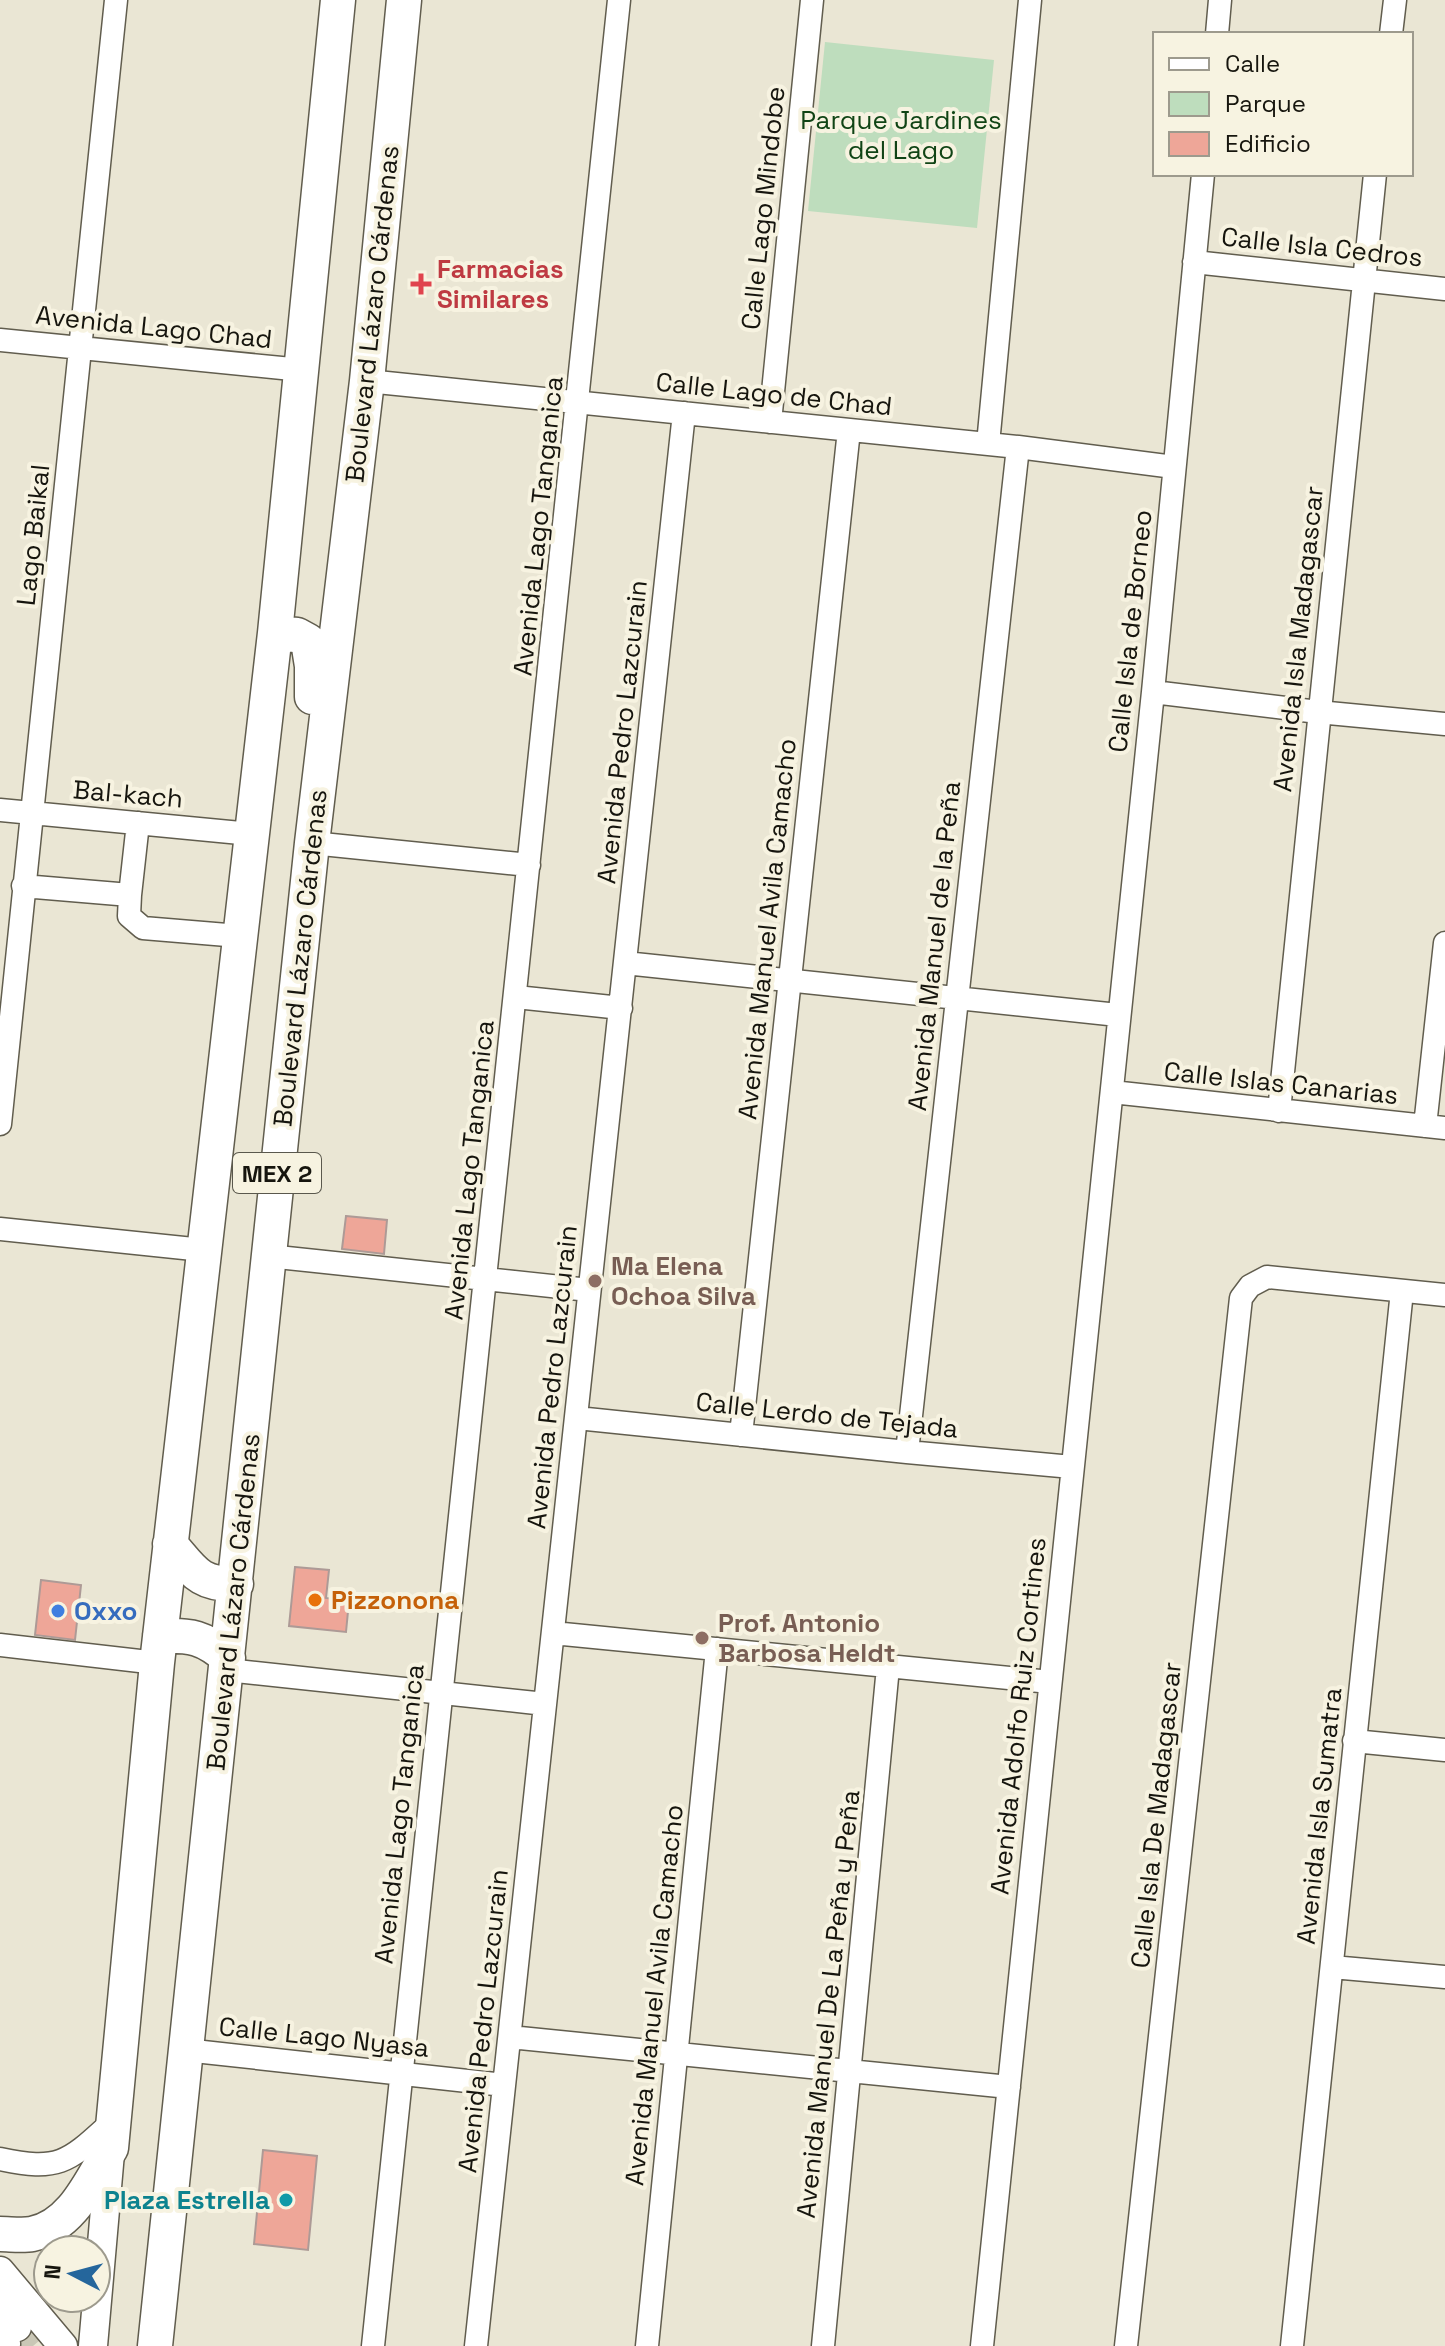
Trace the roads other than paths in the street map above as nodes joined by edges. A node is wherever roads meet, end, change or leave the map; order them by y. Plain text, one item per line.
1 (116, 0) edge
2 (338, 0) edge
3 (404, 0) edge
4 (619, 0) edge
5 (812, 0) edge
6 (1030, 0) edge
7 (1220, 0) edge
8 (1395, 0) edge
9 (1217, 32) edge
10 (1391, 32) edge
11 (1203, 176) edge
12 (1375, 176) edge
13 (1194, 262) junction
14 (1363, 279) junction
15 (1445, 289) edge
16 (0, 340) edge
17 (81, 348) junction
18 (302, 370) junction
19 (367, 381) junction
20 (579, 403) junction
21 (684, 413) junction
22 (770, 422) junction
23 (849, 430) junction
24 (988, 444) junction
25 (1018, 447) junction
26 (1174, 467) junction
27 (275, 633) junction
28 (1153, 692) junction
29 (1318, 712) junction
30 (1445, 724) edge
31 (318, 797) junction
32 (0, 810) edge
33 (31, 814) junction
34 (138, 823) junction
35 (251, 834) junction
36 (312, 843) junction
37 (529, 865) junction
38 (23, 886) junction
39 (130, 895) junction
40 (239, 936) junction
41 (1445, 943) edge
42 (625, 963) junction
43 (790, 979) junction
44 (516, 997) junction
45 (956, 999) junction
46 (621, 1008) junction
47 (1118, 1015) junction
48 (1112, 1092) junction
49 (1279, 1111) junction
50 (0, 1124) edge
51 (1435, 1127) edge
52 (0, 1229) edge
53 (203, 1250) junction
54 (268, 1256) junction
55 (486, 1280) junction
56 (589, 1290) junction
57 (1402, 1291) junction
58 (1445, 1295) edge
59 (577, 1418) junction
60 (741, 1435) junction
61 (907, 1452) junction
62 (1072, 1467) junction
63 (170, 1544) junction
64 (236, 1584) junction
65 (553, 1633) junction
66 (0, 1645) edge
67 (717, 1649) junction
68 (158, 1650) junction
69 (227, 1664) junction
70 (888, 1667) junction
71 (1050, 1682) junction
72 (439, 1693) junction
73 (545, 1704) junction
74 (1354, 1741) junction
75 (1445, 1750) edge
76 (1332, 1967) junction
77 (1445, 1977) edge
78 (510, 2037) junction
79 (185, 2050) junction
80 (676, 2054) junction
81 (849, 2071) junction
82 (400, 2074) junction
83 (504, 2085) junction
84 (1009, 2087) junction
85 (112, 2134) junction
86 (0, 2159) edge
87 (0, 2234) edge
88 (0, 2271) edge
89 (63, 2346) edge
90 (93, 2346) edge
91 (155, 2346) edge
92 (373, 2346) edge
93 (476, 2346) edge
94 (647, 2346) edge
95 (823, 2346) edge
96 (982, 2346) edge
97 (1126, 2346) edge
98 (1292, 2346) edge

1 - 17 street, Lago Baikal
2 - 18 highway, MEX 2
3 - 19 highway, Boulevard Lázaro Cárdenas / MEX 2
4 - 20 street, Avenida Lago Tanganica
5 - 22 street, Calle Lago Mindobe
6 - 24 street
7 - 9 street
8 - 10 street
11 - 13 street, Calle Isla de Borneo
12 - 14 street, Avenida Isla Madagascar
13 - 14 street, Calle Isla Cedros
13 - 26 street, Calle Isla de Borneo
14 - 15 street, Calle Isla Cedros
14 - 29 street, Avenida Isla Madagascar
16 - 17 street, Avenida Lago Chad
17 - 18 street, Avenida Lago Chad
17 - 33 street, Lago Baikal
18 - 27 highway, MEX 2
19 - 20 street, Calle Lago de Chad
19 - 31 highway, Boulevard Lázaro Cárdenas / MEX 2
20 - 21 street, Calle Lago de Chad
20 - 37 street, Avenida Lago Tanganica
21 - 22 street, Calle Lago de Chad
21 - 42 street, Avenida Pedro Lazcurain
22 - 23 street, Calle Lago de Chad
23 - 24 street, Calle Lago de Chad
23 - 43 street, Avenida Manuel Avila Camacho
24 - 25 street, Calle Lago de Chad
25 - 26 street, Calle Lago de Chad
25 - 45 street, Avenida Manuel de la Peña
26 - 28 street, Calle Isla de Borneo
27 - 31 highway
27 - 35 highway, MEX 2
28 - 29 street
28 - 47 street, Calle Isla de Borneo
29 - 30 street
29 - 49 street, Avenida Isla Madagascar
31 - 36 highway, Boulevard Lázaro Cárdenas / MEX 2
32 - 33 street, Bal-kach
33 - 34 street, Bal-kach
33 - 38 street, Lago Baikal
34 - 35 street, Bal-kach
34 - 39 street
35 - 40 highway, MEX 2
36 - 37 street
36 - 54 highway, Boulevard Lázaro Cárdenas / MEX 2
37 - 44 street, Avenida Lago Tanganica
38 - 39 street
38 - 50 street, Lago Baikal
39 - 40 street
40 - 53 highway, MEX 2
41 - 51 street
42 - 43 street
42 - 46 street, Avenida Pedro Lazcurain
43 - 45 street
43 - 60 street, Avenida Manuel Avila Camacho
44 - 46 street
44 - 55 street, Avenida Lago Tanganica
45 - 47 street
45 - 61 street, Avenida Manuel de la Peña
46 - 56 street, Avenida Pedro Lazcurain
47 - 48 street, Calle Isla de Borneo
48 - 49 street, Calle Islas Canarias
48 - 62 street, Avenida Adolfo Ruiz Cortines
49 - 51 street, Calle Islas Canarias
52 - 53 street
53 - 63 highway, MEX 2
54 - 55 street
54 - 64 highway, Boulevard Lázaro Cárdenas / MEX 2
55 - 56 street
55 - 72 street, Avenida Lago Tanganica
56 - 59 street, Avenida Pedro Lazcurain
57 - 58 street
57 - 74 street, Avenida Isla Sumatra
57 - 97 street, Calle Isla De Madagascar
59 - 60 street, Calle Lerdo de Tejada
59 - 65 street, Avenida Pedro Lazcurain
60 - 61 street, Calle Lerdo de Tejada
61 - 62 street, Calle Lerdo de Tejada
62 - 71 street, Avenida Adolfo Ruiz Cortines
63 - 64 highway
63 - 68 highway, MEX 2
64 - 69 highway, Boulevard Lázaro Cárdenas / MEX 2
65 - 67 street
65 - 73 street, Avenida Pedro Lazcurain
66 - 68 street
67 - 70 street
67 - 80 street, Avenida Manuel Avila Camacho
68 - 69 highway
68 - 85 highway, MEX 2
69 - 72 street
69 - 79 highway, Boulevard Lázaro Cárdenas / MEX 2
70 - 71 street
70 - 81 street, Avenida Manuel De La Peña y Peña
71 - 84 street, Avenida Adolfo Ruiz Cortines
72 - 73 street
72 - 82 street, Avenida Lago Tanganica
73 - 78 street, Avenida Pedro Lazcurain
74 - 75 street
74 - 76 street, Avenida Isla Sumatra
76 - 77 street
76 - 98 street, Avenida Isla Sumatra
78 - 80 street
78 - 83 street, Avenida Pedro Lazcurain
79 - 82 street, Calle Lago Nyasa
79 - 91 highway, Boulevard Lázaro Cárdenas / MEX 2
80 - 81 street
80 - 94 street, Avenida Manuel Avila Camacho
81 - 84 street
81 - 95 street, Avenida Manuel De La Peña y Peña
82 - 83 street, Calle Lago Nyasa
82 - 92 street, Avenida Lago Tanganica
83 - 93 street, Avenida Pedro Lazcurain
84 - 96 street, Avenida Adolfo Ruiz Cortines
85 - 86 street
85 - 87 highway
85 - 90 main road, MEX 2
88 - 89 main road

